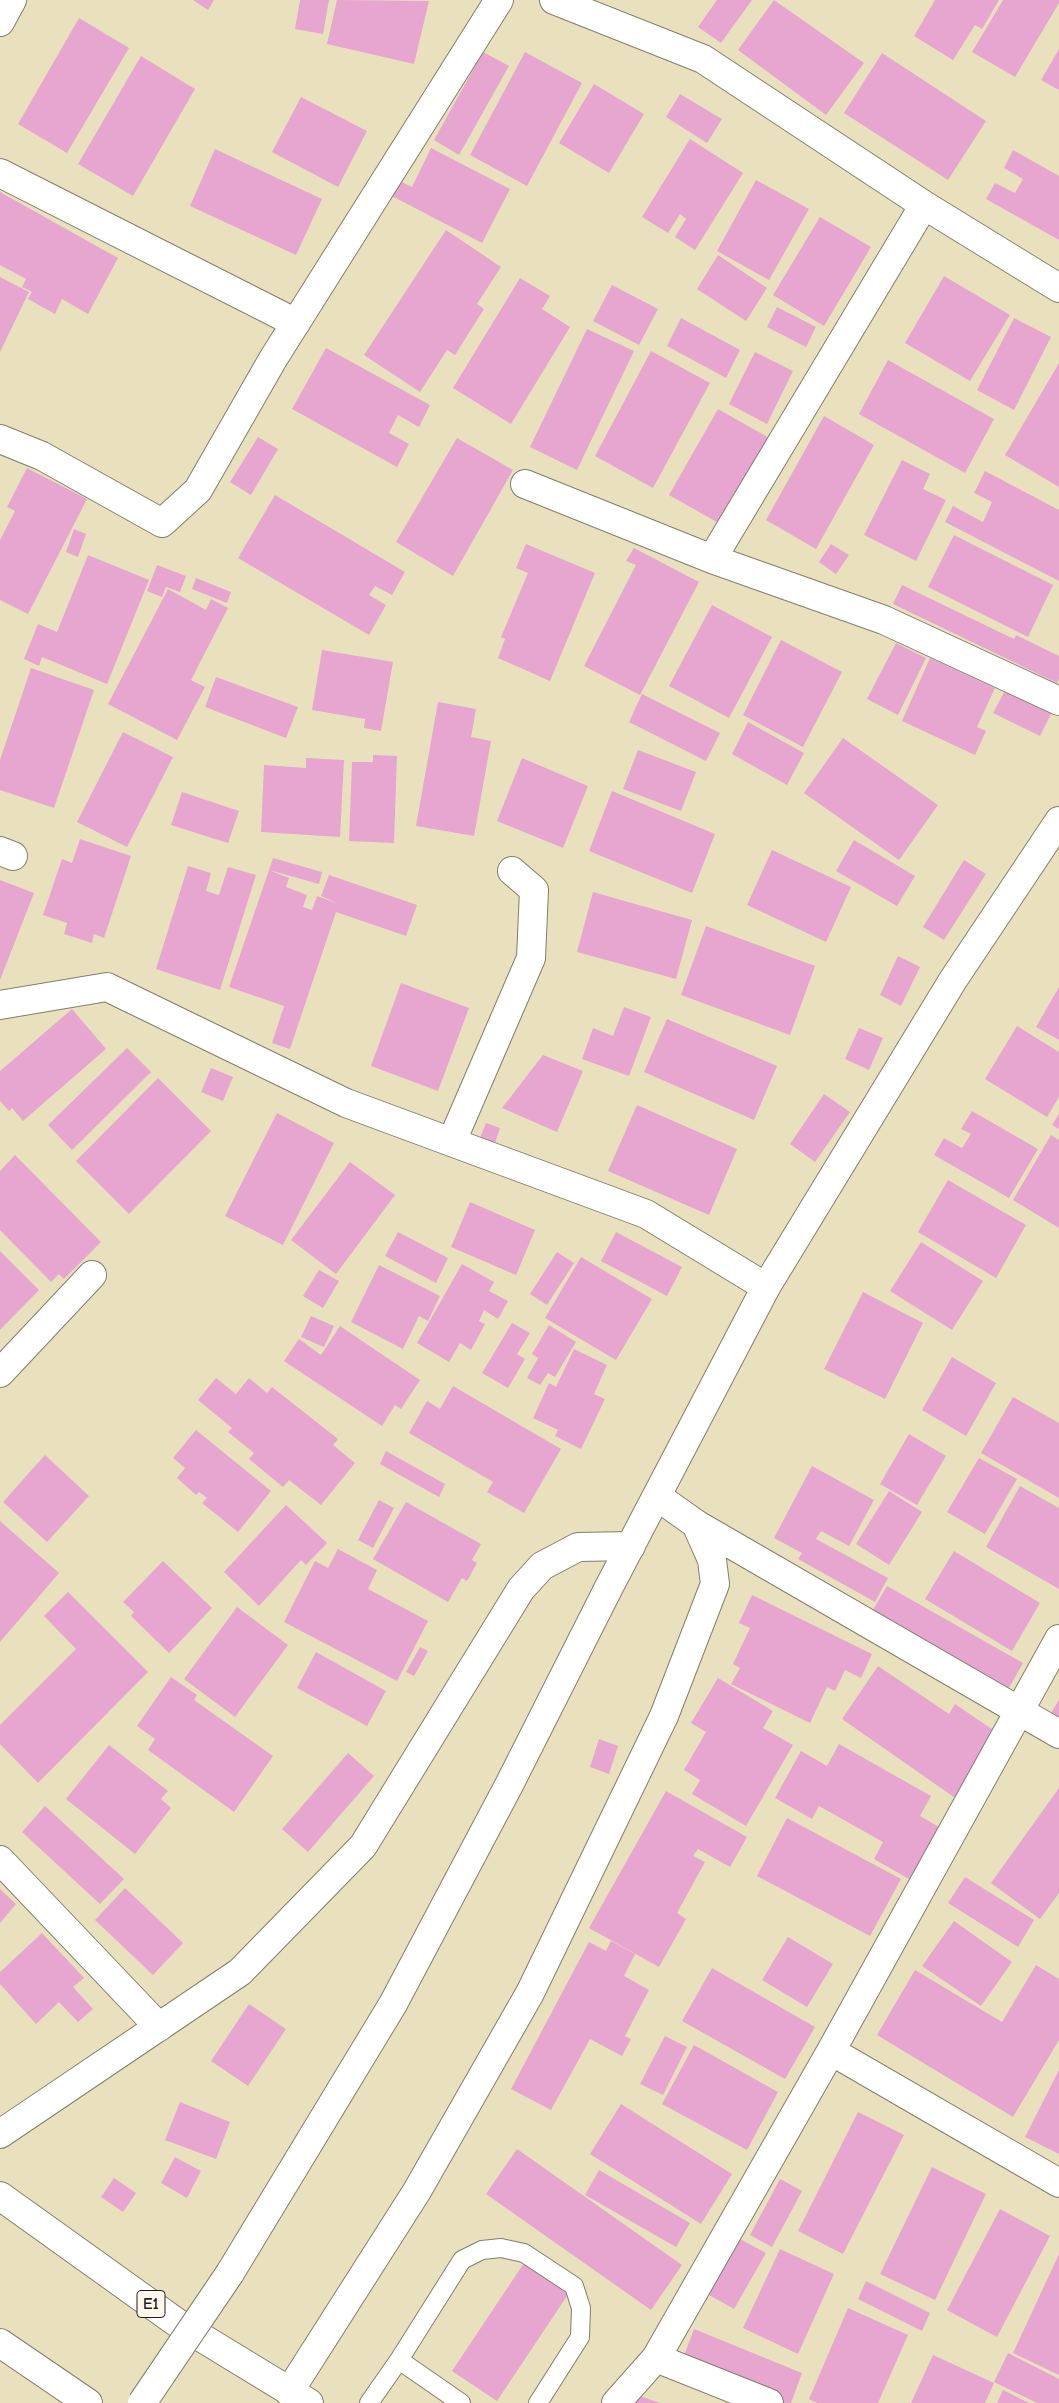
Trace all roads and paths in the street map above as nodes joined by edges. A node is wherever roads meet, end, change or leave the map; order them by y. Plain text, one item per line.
1 (12, 0) edge
2 (499, 0) edge
3 (554, 0) edge
4 (0, 22) edge
5 (0, 173) edge
6 (924, 205) junction
7 (1059, 288) edge
8 (296, 322) junction
9 (0, 439) edge
10 (524, 484) dead end
11 (712, 559) junction
12 (1059, 701) edge
13 (1059, 821) edge
14 (512, 871) dead end
15 (0, 1005) edge
16 (452, 1141) junction
17 (92, 1275) dead end
18 (766, 1287) junction
19 (0, 1373) edge
20 (658, 1497) junction
21 (696, 1524) junction
22 (631, 1546) junction
23 (1059, 1639) edge
24 (1020, 1710) junction
25 (1059, 1734) edge
26 (0, 1860) edge
27 (159, 2027) junction
28 (831, 2051) junction
29 (0, 2134) edge
30 (1059, 2183) edge
31 (0, 2196) edge
32 (1, 2344) edge
33 (656, 2358) junction
34 (399, 2360) junction
35 (299, 2398) edge
36 (88, 2403) edge
37 (142, 2403) edge
38 (369, 2403) edge
39 (461, 2403) edge
40 (538, 2403) edge
41 (616, 2403) edge
42 (769, 2403) edge

1 - 4 main road
2 - 8 main road
3 - 6 main road
5 - 8 main road
6 - 7 main road
6 - 11 main road
8 - 9 main road
10 - 11 main road
11 - 12 main road
13 - 18 main road
14 - 16 main road
15 - 16 main road
16 - 18 main road
17 - 19 main road
18 - 20 main road
20 - 21 main road
20 - 22 main road
21 - 24 main road
21 - 35 main road
22 - 27 main road
22 - 37 main road, bridge
23 - 24 main road
24 - 25 main road
24 - 28 main road
26 - 27 main road
27 - 29 main road
28 - 30 main road
28 - 33 main road
31 - 35 main road, E1
32 - 36 main road
33 - 41 main road
33 - 42 main road
34 - 38 lane
34 - 39 lane
34 - 40 lane

